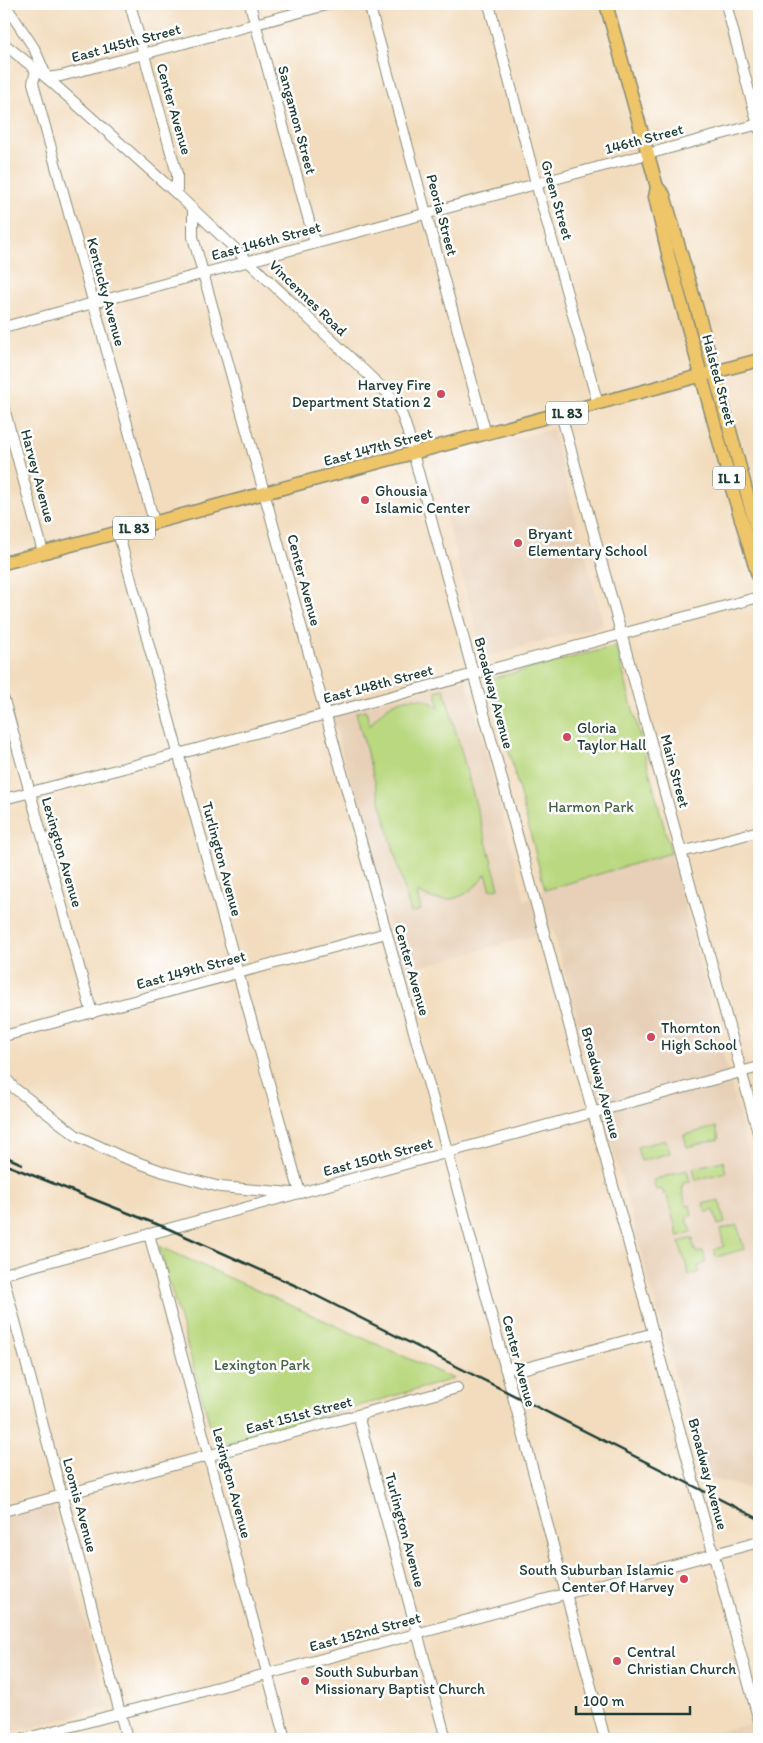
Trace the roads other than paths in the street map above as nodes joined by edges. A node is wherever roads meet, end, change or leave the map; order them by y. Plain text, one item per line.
1 (130, 4) edge
2 (250, 4) edge
3 (330, 4) edge
4 (370, 4) edge
5 (489, 4) edge
6 (606, 4) edge
7 (726, 4) edge
8 (4, 6) edge
9 (256, 24) junction
10 (4, 44) edge
11 (143, 54) junction
12 (36, 69) junction
13 (47, 78) junction
14 (759, 126) edge
15 (648, 154) junction
16 (536, 183) junction
17 (657, 188) junction
18 (177, 194) junction
19 (194, 210) junction
20 (425, 214) junction
21 (315, 243) junction
22 (248, 261) junction
23 (203, 273) junction
24 (93, 303) junction
25 (4, 326) edge
26 (759, 360) edge
27 (714, 373) junction
28 (701, 376) junction
29 (598, 404) junction
30 (4, 408) edge
31 (561, 414) junction
32 (486, 434) junction
33 (414, 454) junction
34 (264, 493) junction
35 (154, 522) junction
36 (118, 532) junction
37 (759, 538) edge
38 (44, 552) junction
39 (4, 563) edge
40 (759, 579) edge
41 (759, 598) edge
42 (622, 634) junction
43 (474, 673) junction
44 (4, 700) edge
45 (326, 714) junction
46 (178, 754) junction
47 (30, 792) junction
48 (4, 799) edge
49 (759, 831) edge
50 (682, 852) junction
51 (386, 933) junction
52 (238, 973) junction
53 (92, 1013) junction
54 (4, 1036) edge
55 (759, 1068) edge
56 (742, 1072) junction
57 (4, 1076) edge
58 (594, 1112) junction
59 (759, 1136) edge
60 (448, 1154) junction
61 (300, 1193) junction
62 (149, 1234) junction
63 (4, 1274) edge
64 (4, 1280) edge
65 (654, 1334) junction
66 (505, 1368) junction
67 (458, 1388) dead end
68 (358, 1415) junction
69 (209, 1455) junction
70 (62, 1495) junction
71 (4, 1510) edge
72 (759, 1542) edge
73 (714, 1554) junction
74 (565, 1593) junction
75 (417, 1633) junction
76 (268, 1674) junction
77 (120, 1713) junction
78 (759, 1721) edge
79 (24, 1739) edge
80 (127, 1739) edge
81 (285, 1739) edge
82 (446, 1739) edge
83 (605, 1739) edge

1 - 11 street, Center Avenue
2 - 9 street, Sangamon Street
3 - 9 street, East 145th Street
4 - 20 street, Peoria Street
5 - 16 street, Green Street
6 - 15 main road, Halsted Street / IL 1
7 - 14 street
8 - 13 street, Vincennes Road
9 - 11 street, East 145th Street
9 - 21 street, Sangamon Street
10 - 12 street, Vincennes Road
11 - 13 street, East 145th Street
11 - 18 street, Center Avenue
12 - 13 street, Vincennes Road
12 - 24 street, Kentucky Avenue
13 - 18 street, Vincennes Road
14 - 15 street, 146th Street
15 - 16 street, 146th Street
15 - 17 main road, Halsted Street / IL 1
16 - 20 street, East 146th Street
16 - 29 street, Green Street
17 - 27 main road, Halsted Street / IL 1
17 - 28 main road, Halsted Street / IL 1
18 - 19 street, Vincennes Road
19 - 22 street, Vincennes Road
19 - 23 street, Center Avenue
20 - 21 street, East 146th Street
20 - 32 street, Peoria Street
21 - 22 street, East 146th Street
22 - 23 street, East 146th Street
22 - 33 street, Vincennes Road
23 - 24 street, East 146th Street
23 - 34 street, Center Avenue
24 - 25 street, East 146th Street
24 - 35 street, Kentucky Avenue
26 - 27 main road, East 147th Street / IL 83
27 - 28 main road, East 147th Street / IL 83
27 - 37 main road, Halsted Street / IL 1
28 - 29 main road, East 147th Street / IL 83
28 - 40 main road, Halsted Street / IL 1
29 - 31 main road, East 147th Street / IL 83
30 - 38 street, Harvey Avenue
31 - 32 main road, East 147th Street / IL 83
31 - 42 street, Main Street
32 - 33 main road, East 147th Street / IL 83
33 - 34 main road, East 147th Street / IL 83
33 - 43 street, Broadway Avenue
34 - 35 main road, East 147th Street / IL 83
34 - 45 street, Center Avenue
35 - 36 main road, East 147th Street / IL 83
36 - 38 main road, East 147th Street / IL 83
36 - 46 street, Turlington Avenue
38 - 39 main road, East 147th Street / IL 83
41 - 42 street, East 148th Street
42 - 43 street, East 148th Street
42 - 50 street, Main Street
43 - 45 street, East 148th Street
43 - 58 street, Broadway Avenue
44 - 47 street, Lexington Avenue
45 - 46 street, East 148th Street
45 - 51 street, Center Avenue
46 - 47 street, East 148th Street
46 - 52 street, Turlington Avenue
47 - 48 street, East 148th Street
47 - 53 street, Lexington Avenue
49 - 50 street
50 - 56 street, Main Street
51 - 52 street, East 149th Street
51 - 60 street, Center Avenue
52 - 53 street, East 149th Street
52 - 61 street, Turlington Avenue
53 - 54 street, East 149th Street
55 - 56 street, East 150th Street
56 - 58 street, East 150th Street
56 - 59 street, Main Street
57 - 61 street
58 - 60 street, East 150th Street
58 - 65 street, Broadway Avenue
60 - 61 street, East 150th Street
60 - 66 street, Center Avenue
61 - 62 street, East 150th Street
62 - 63 street, East 150th Street
62 - 69 street, Lexington Avenue
64 - 70 street, Loomis Avenue
65 - 66 street
65 - 73 street, Broadway Avenue
66 - 74 street, Center Avenue
67 - 68 street, East 151st Street
68 - 69 street, East 151st Street
68 - 75 street, Turlington Avenue
69 - 70 street, East 151st Street
69 - 76 street, Lexington Avenue
70 - 71 street, East 151st Street
70 - 77 street, Loomis Avenue
72 - 73 street, East 152nd Street
73 - 74 street, East 152nd Street
73 - 78 street, Broadway Avenue
74 - 75 street, East 152nd Street
74 - 83 street, Center Avenue
75 - 76 street, East 152nd Street
75 - 82 street, Turlington Avenue
76 - 77 street, East 152nd Street
76 - 81 street, Lexington Avenue
77 - 79 street, East 152nd Street
77 - 80 street, Loomis Avenue

